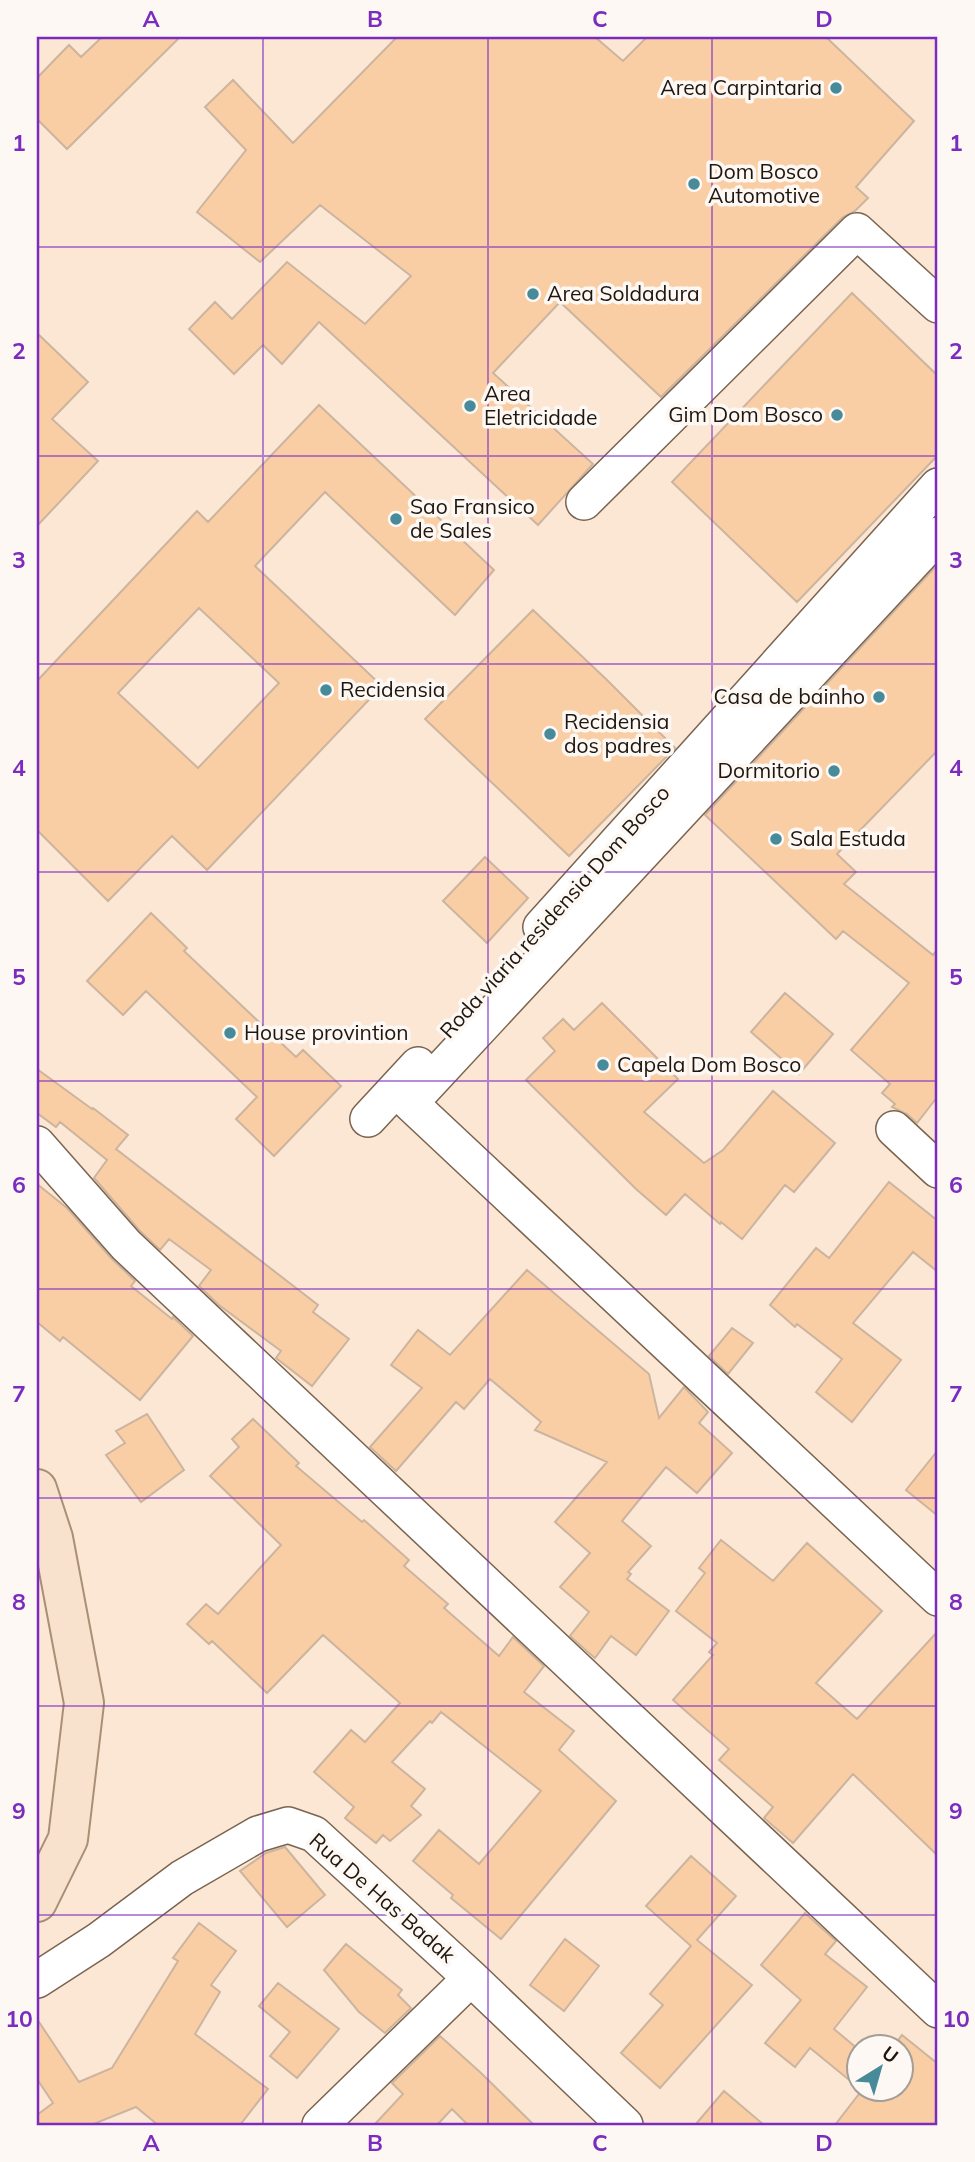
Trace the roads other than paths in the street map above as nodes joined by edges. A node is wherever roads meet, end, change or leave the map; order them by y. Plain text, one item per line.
1 (938, 304) edge
2 (938, 486) edge
3 (584, 502) dead end
4 (938, 534) edge
5 (368, 1119) dead end
6 (894, 1129) dead end
7 (37, 1144) edge
8 (938, 1170) edge
9 (37, 1489) edge
10 (938, 1598) edge
11 (37, 1902) edge
12 (471, 1978) junction
13 (37, 1980) edge
14 (938, 2010) edge
15 (320, 2125) edge
16 (625, 2125) edge

1 - 3 street
2 - 5 street, Roda viaria residensia Dom Bosco
4 - 10 street
6 - 8 street
7 - 14 street
9 - 11 main road
12 - 13 street, Rua De Has Badak
12 - 15 street
12 - 16 street, Rua De Has Badak

